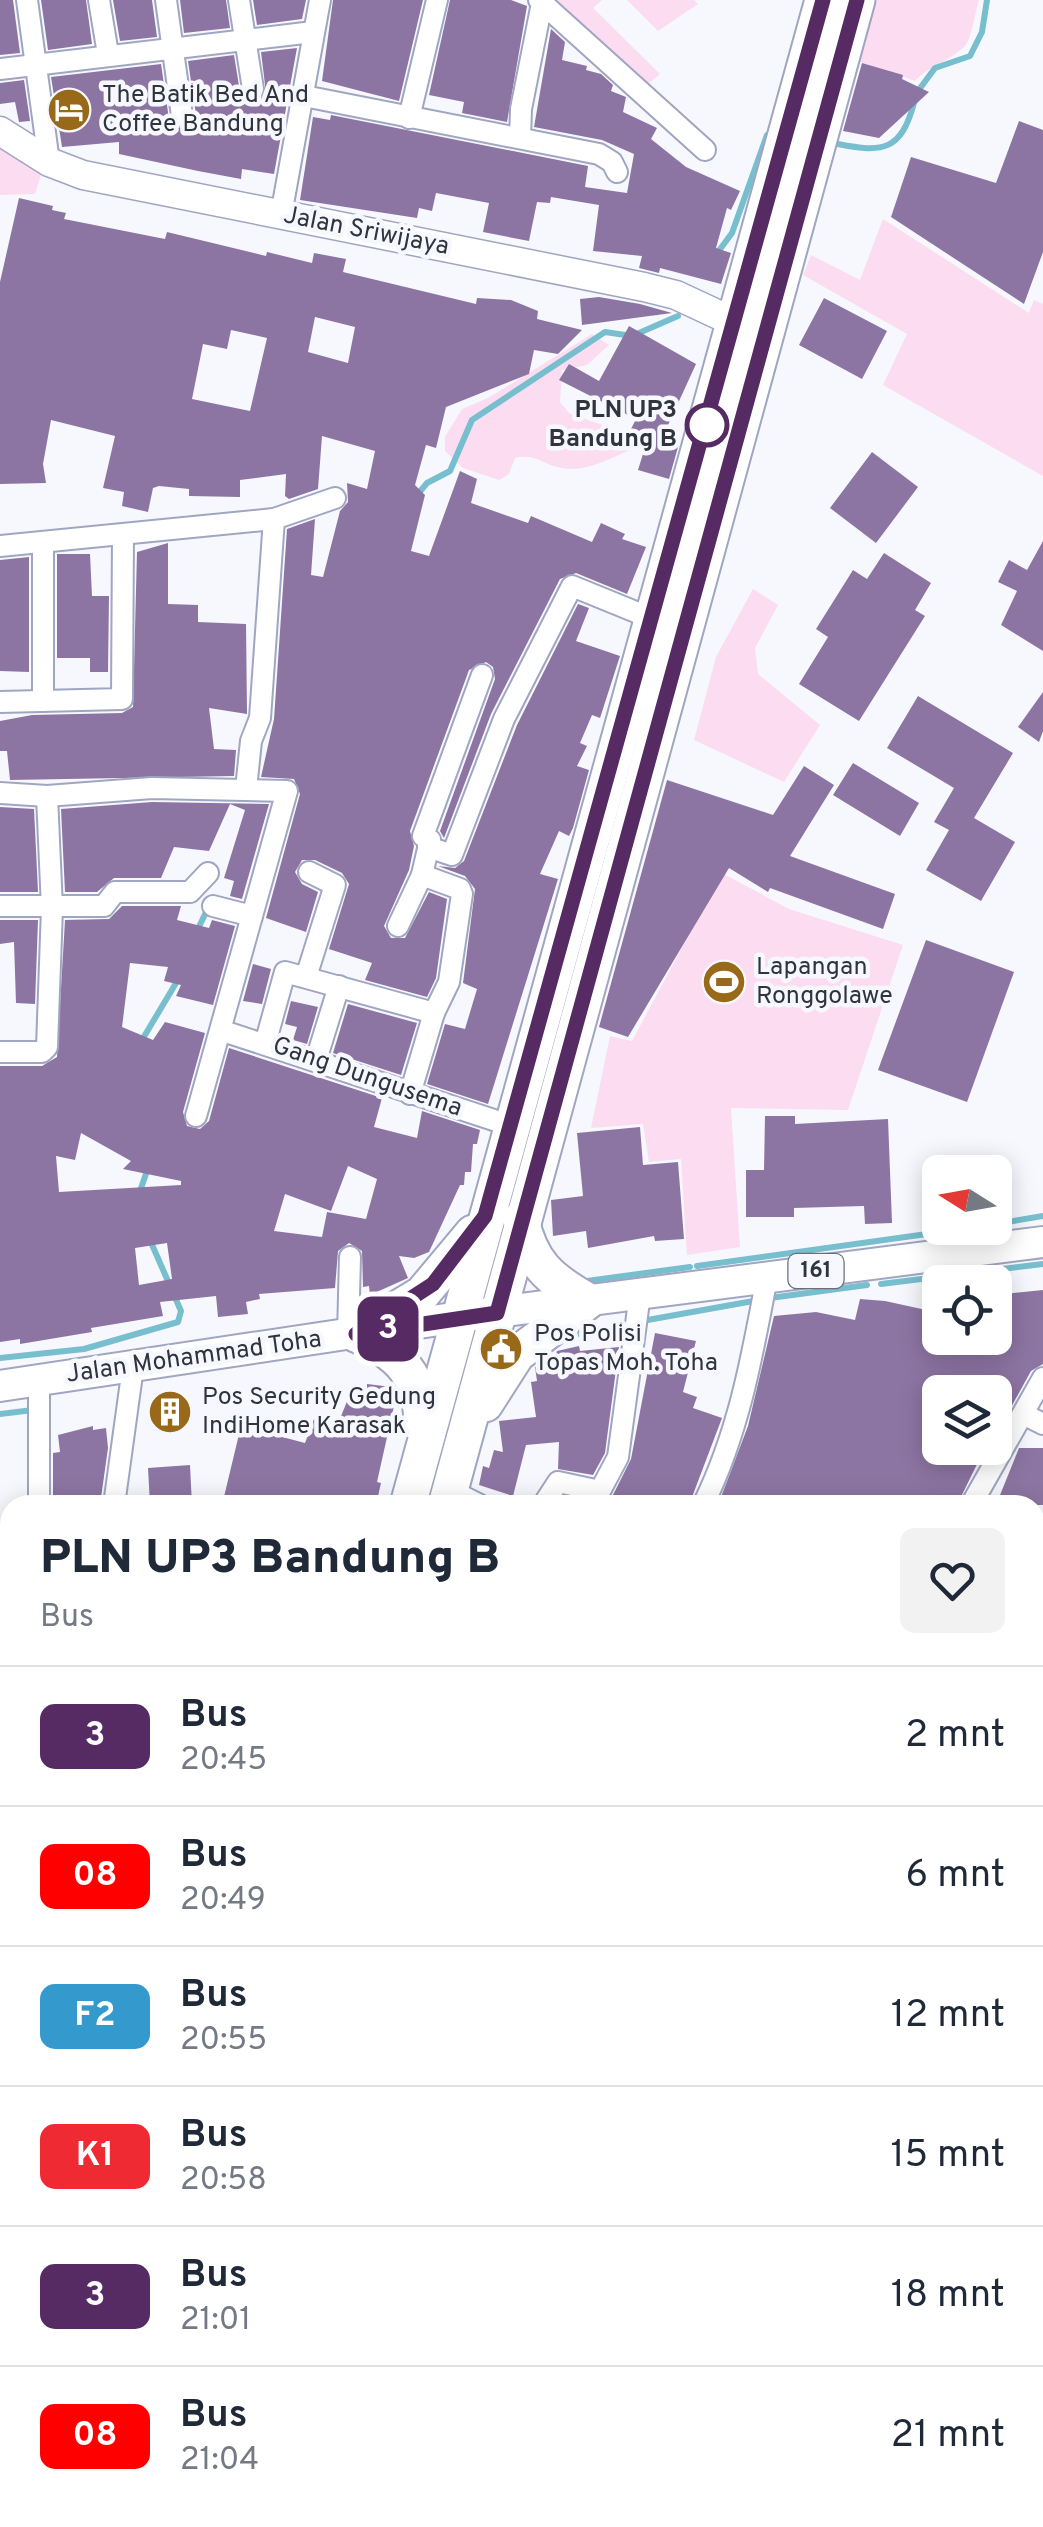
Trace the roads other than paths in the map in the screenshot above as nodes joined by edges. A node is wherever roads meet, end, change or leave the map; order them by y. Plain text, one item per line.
1 (27, 0) edge
2 (99, 0) edge
3 (166, 0) edge
4 (239, 0) edge
5 (320, 0) edge
6 (436, 0) edge
7 (823, 0) edge
8 (857, 0) edge
9 (540, 1) edge
10 (313, 32) junction
11 (244, 40) junction
12 (173, 46) junction
13 (108, 54) junction
14 (37, 64) junction
15 (0, 68) edge
16 (253, 89) dead end
17 (304, 96) junction
18 (182, 116) dead end
19 (410, 118) junction
20 (0, 131) edge
21 (520, 138) junction
22 (704, 150) dead end
23 (49, 162) junction
24 (617, 172) dead end
25 (281, 216) junction
26 (736, 323) junction
27 (336, 498) dead end
28 (274, 518) junction
29 (123, 535) junction
30 (44, 544) junction
31 (0, 546) edge
32 (654, 619) junction
33 (43, 701) junction
34 (0, 702) edge
35 (509, 708) junction
36 (246, 790) junction
37 (0, 793) edge
38 (47, 796) junction
39 (428, 847) junction
40 (208, 872) dead end
41 (309, 872) dead end
42 (422, 876) junction
43 (0, 906) edge
44 (213, 906) dead end
45 (52, 908) junction
46 (253, 912) junction
47 (398, 926) dead end
48 (306, 977) junction
49 (339, 986) junction
50 (434, 1014) junction
51 (223, 1031) junction
52 (265, 1044) junction
53 (0, 1052) edge
54 (316, 1060) junction
55 (410, 1094) junction
56 (196, 1116) dead end
57 (512, 1126) junction
58 (485, 1216) junction
59 (521, 1218) junction
60 (1043, 1242) edge
61 (350, 1258) dead end
62 (767, 1277) junction
63 (640, 1294) junction
64 (588, 1301) junction
65 (497, 1313) junction
66 (459, 1318) junction
67 (352, 1334) junction
68 (134, 1368) junction
69 (1043, 1378) edge
70 (39, 1380) junction
71 (0, 1386) edge
72 (1034, 1419) edge
73 (422, 1456) junction
74 (458, 1490) edge
75 (40, 1495) edge
76 (115, 1495) edge
77 (411, 1495) edge
78 (550, 1495) edge
79 (708, 1495) edge
80 (978, 1495) edge

1 - 14 street
2 - 13 street
3 - 12 street
4 - 11 street
5 - 10 street
6 - 19 street
7 - 26 highway
8 - 59 highway
9 - 21 street
9 - 22 street
10 - 11 street
10 - 17 street
11 - 12 street
11 - 16 street
12 - 13 street
12 - 18 street
13 - 14 street
14 - 15 street
14 - 23 street
17 - 19 street
17 - 25 street
19 - 21 street
20 - 23 main road, Jalan Sriwijaya
21 - 24 street
23 - 25 main road, Jalan Sriwijaya
25 - 26 main road, Jalan Sriwijaya
26 - 32 highway
27 - 28 street
28 - 29 street
28 - 36 street
29 - 30 street
29 - 33 street
30 - 31 street
30 - 33 street
32 - 35 street
32 - 57 highway
33 - 34 street
35 - 39 street
35 - 39 street
36 - 38 street
36 - 46 street
37 - 38 street
38 - 45 street
39 - 42 street
40 - 45 street
41 - 48 street
42 - 47 street
42 - 50 street
43 - 45 street
44 - 46 street
45 - 53 street
46 - 51 street
48 - 49 street
48 - 52 street
49 - 50 street
49 - 54 street
50 - 55 street
51 - 52 street, Gang Dungusema
51 - 56 street
52 - 54 street, Gang Dungusema
54 - 55 street, Gang Dungusema
55 - 57 street, Gang Dungusema
57 - 58 highway
58 - 66 highway
58 - 67 highway
59 - 64 highway
59 - 65 highway
60 - 62 main road, Jalan Mohammad Toha / 161
61 - 67 street
62 - 63 main road, Jalan Mohammad Toha / 161
62 - 79 street
63 - 64 main road, Jalan Mohammad Toha / 161
63 - 78 street
64 - 65 main road, Jalan Mohammad Toha / 161
64 - 74 highway
65 - 66 main road, Jalan Mohammad Toha / 161
65 - 74 highway
66 - 67 main road, Jalan Mohammad Toha / 161
66 - 73 highway
67 - 68 main road, Jalan Mohammad Toha / 161
67 - 73 highway
68 - 70 main road, Jalan Mohammad Toha / 161
68 - 76 street
69 - 72 street
70 - 71 main road, Jalan Mohammad Toha / 161
70 - 75 street
72 - 80 street
73 - 77 highway

